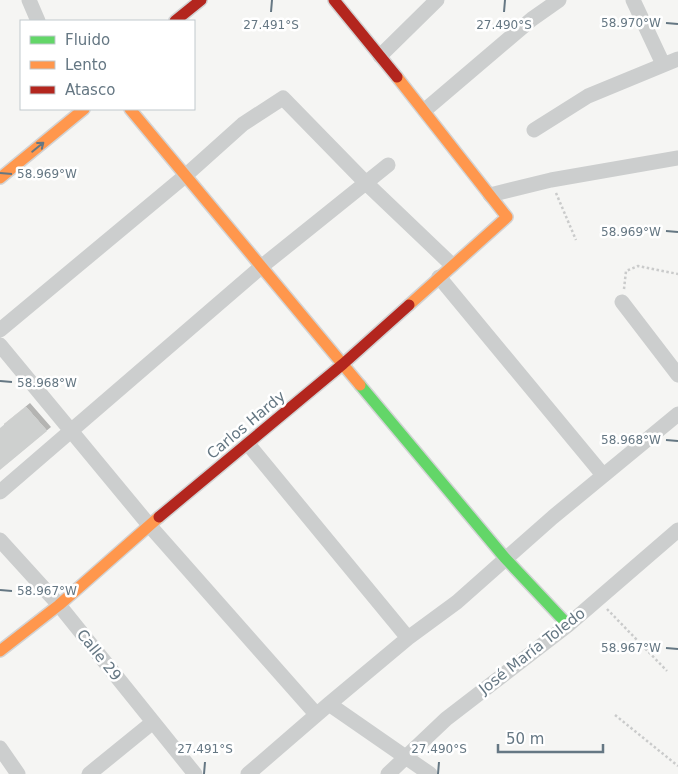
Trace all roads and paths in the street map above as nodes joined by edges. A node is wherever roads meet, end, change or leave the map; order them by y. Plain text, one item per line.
1 (29, 0) edge
2 (201, 0) edge
3 (212, 0) edge
4 (334, 0) edge
5 (437, 0) edge
6 (559, 0) edge
7 (633, 0) edge
8 (38, 20) edge
9 (176, 20) edge
10 (188, 20) edge
11 (380, 56) junction
12 (678, 59) edge
13 (663, 64) junction
14 (66, 110) edge
15 (83, 110) edge
16 (131, 110) edge
17 (425, 110) junction
18 (534, 130) dead end
19 (678, 158) edge
20 (0, 164) edge
21 (388, 165) dead end
22 (185, 176) junction
23 (0, 178) edge
24 (551, 180) junction
25 (365, 182) junction
26 (490, 195) junction
27 (576, 240) dead end
28 (452, 265) junction
29 (261, 268) junction
30 (678, 274) edge
31 (439, 277) junction
32 (622, 302) joint
33 (0, 330) edge
34 (0, 345) edge
35 (343, 364) junction
36 (678, 375) edge
37 (678, 414) edge
38 (71, 430) junction
39 (248, 444) junction
40 (603, 475) junction
41 (0, 492) edge
42 (149, 525) junction
43 (678, 530) edge
44 (0, 540) edge
45 (505, 558) junction
46 (597, 598) junction
47 (59, 605) junction
48 (568, 625) junction
49 (408, 638) junction
50 (0, 651) edge
51 (666, 671) dead end
52 (328, 704) junction
53 (316, 714) junction
54 (615, 716) dead end
55 (153, 722) junction
56 (0, 748) edge
57 (406, 758) junction
58 (678, 766) edge
59 (18, 774) edge
60 (89, 774) edge
61 (195, 774) edge
62 (248, 774) edge
63 (388, 774) edge
64 (430, 774) edge

1 - 8 street
2 - 9 street
3 - 10 street
4 - 11 street
5 - 11 street
6 - 17 street
7 - 13 street
11 - 17 street
12 - 13 street
13 - 18 street
14 - 20 street
23 -> 15 street
16 - 22 street
17 - 26 street
19 - 24 street
21 - 25 street
22 - 25 street
22 - 29 street
22 - 33 street
24 - 26 street
24 - 27 path
25 - 28 street
25 - 29 street
26 - 28 street, Carlos Hardy
28 - 31 street, Carlos Hardy
29 - 35 street
29 - 38 street
30 - 32 path
31 - 35 street, Carlos Hardy
31 - 40 street
32 - 36 street
34 - 38 street
35 - 39 street, Carlos Hardy
35 - 45 street
37 - 40 street
38 - 41 street
38 - 42 street
39 - 42 street, Carlos Hardy
39 - 49 street
40 - 45 street
42 - 47 street, Carlos Hardy
42 - 53 street
43 - 46 street, José María Toledo
44 - 47 street, Calle 29
45 - 48 street
45 - 49 street
46 - 48 street, José María Toledo
46 - 51 path
47 - 50 street, Carlos Hardy
47 - 55 street, Calle 29
48 - 57 street, José María Toledo
49 - 52 street
52 - 53 street
52 - 57 street
53 - 62 street
54 - 58 path
55 - 60 street
55 - 61 street, Calle 29
56 - 59 street
57 - 63 street, José María Toledo
57 - 64 street

